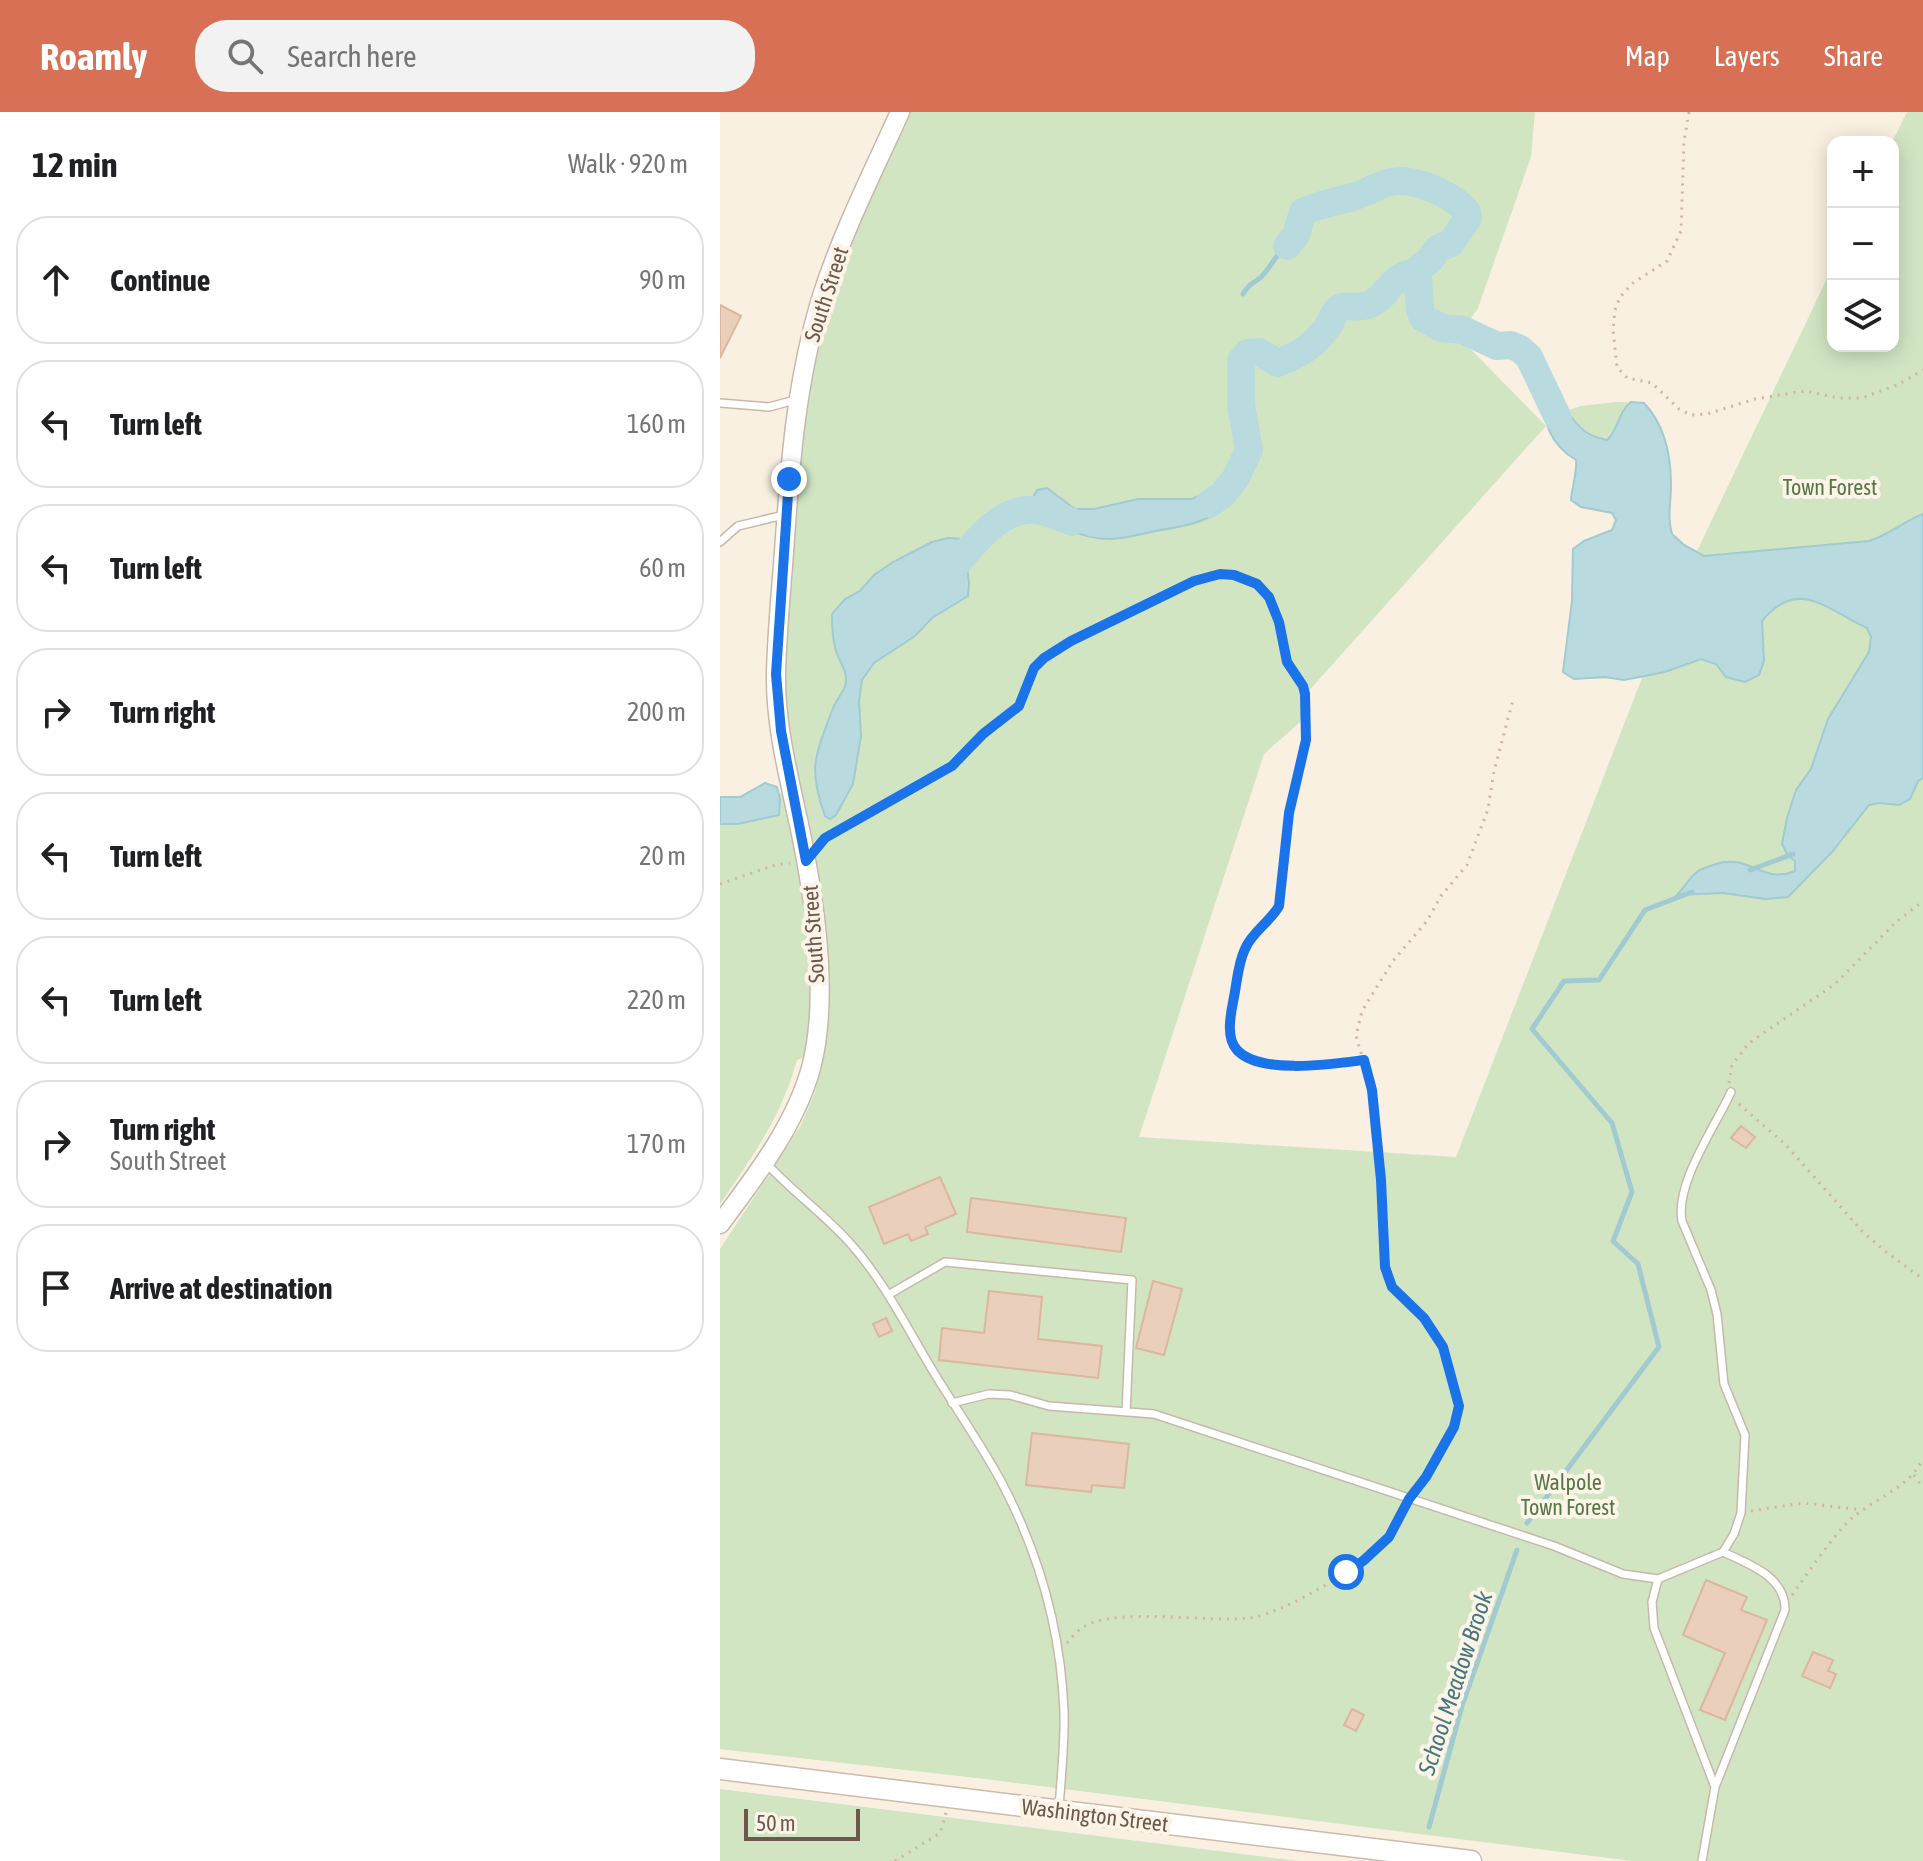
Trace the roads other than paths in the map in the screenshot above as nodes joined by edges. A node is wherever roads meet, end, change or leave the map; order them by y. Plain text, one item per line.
1 (900, 112) edge
2 (797, 400) junction
3 (720, 403) edge
4 (786, 514) junction
5 (720, 542) edge
6 (1731, 1092) road end
7 (765, 1162) junction
8 (720, 1224) edge
9 (888, 1295) junction
10 (952, 1403) junction
11 (1126, 1412) junction
12 (1723, 1552) junction
13 (1658, 1579) junction
14 (720, 1769) edge
15 (1715, 1787) junction
16 (1058, 1810) junction
17 (1471, 1861) edge
18 (1702, 1861) edge

1 - 2 street, South Street
2 - 3 lane
2 - 4 street, South Street
4 - 5 lane
4 - 7 street, South Street
6 - 12 lane
7 - 8 street, South Street
7 - 9 lane
9 - 10 lane
9 - 11 lane
10 - 11 lane
10 - 16 lane
11 - 13 lane
12 - 13 lane
12 - 15 lane
13 - 15 lane
14 - 16 main road, Washington Street
15 - 18 lane
16 - 17 main road, Washington Street

